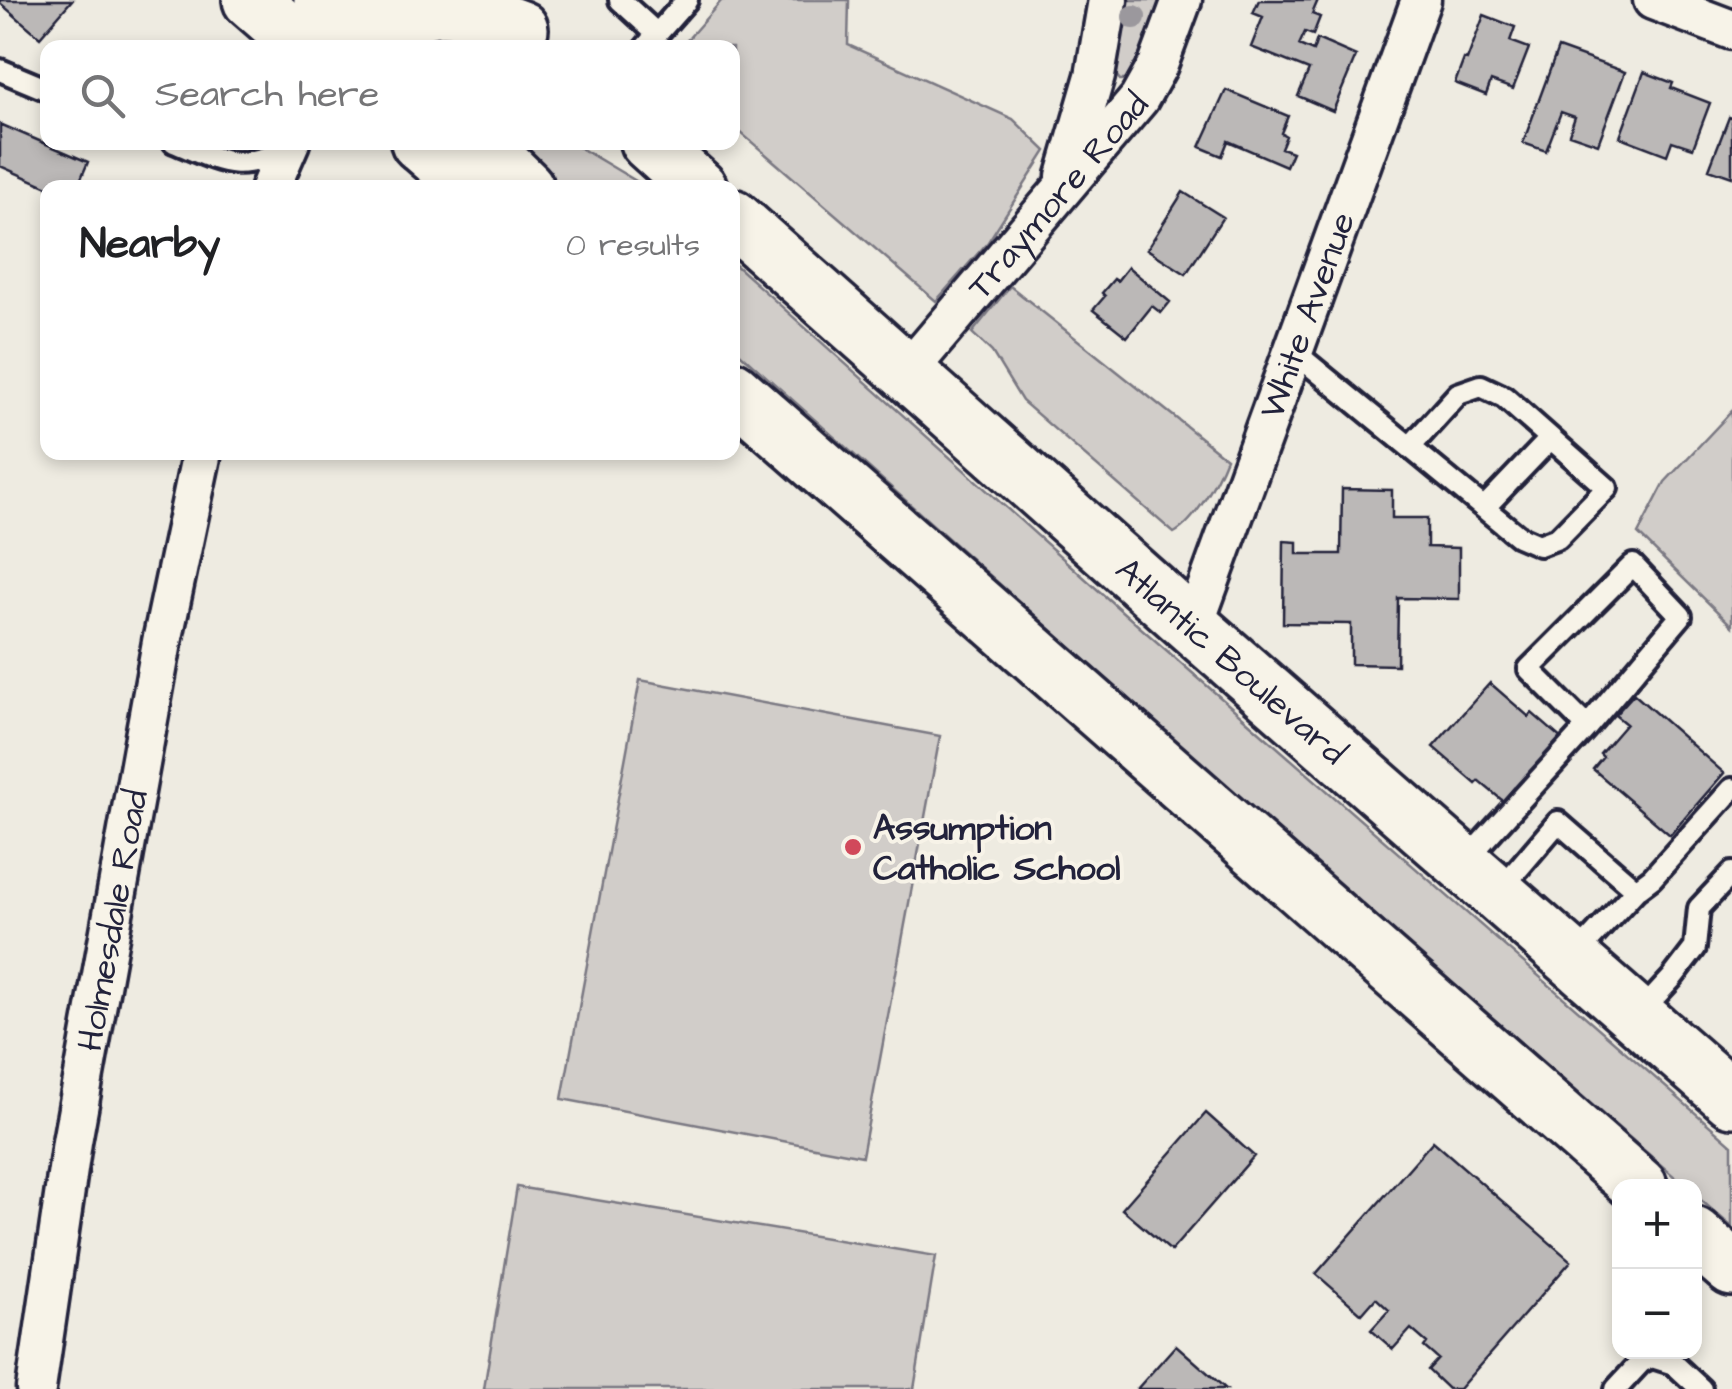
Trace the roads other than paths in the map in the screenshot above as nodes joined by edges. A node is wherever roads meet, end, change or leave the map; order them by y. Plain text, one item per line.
1 (251, 0) edge
2 (322, 0) edge
3 (620, 0) edge
4 (688, 0) edge
5 (1108, 0) edge
6 (1182, 0) edge
7 (1421, 0) edge
8 (1653, 0) edge
9 (516, 25) edge
10 (1732, 30) edge
11 (297, 40) edge
12 (358, 40) edge
13 (366, 40) edge
14 (650, 40) edge
15 (652, 40) edge
16 (0, 70) edge
17 (40, 87) edge
18 (194, 150) edge
19 (280, 150) edge
20 (286, 150) edge
21 (428, 150) edge
22 (487, 150) edge
23 (657, 150) edge
24 (273, 180) edge
25 (463, 180) edge
26 (518, 180) edge
27 (690, 180) edge
28 (1062, 188) junction
29 (740, 225) edge
30 (1293, 351) junction
31 (907, 372) junction
32 (740, 396) edge
33 (1550, 439) junction
34 (1410, 447) junction
35 (200, 460) edge
36 (1484, 508) junction
37 (1193, 627) junction
38 (1586, 726) junction
39 (1732, 790) edge
40 (1732, 873) edge
41 (1480, 878) junction
42 (1636, 890) junction
43 (1572, 960) junction
44 (1638, 1016) junction
45 (1732, 1099) edge
46 (1631, 1179) edge
47 (1702, 1242) edge
48 (1732, 1268) edge
49 (36, 1389) edge
50 (1616, 1389) edge
51 (1701, 1389) edge

1 - 11 main road
2 - 12 main road
3 - 14 lane
4 - 15 lane
5 - 28 street
6 - 28 street, Traymore Road
7 - 30 street, White Avenue
8 - 10 street
9 - 13 main road
16 - 17 lane
18 - 19 lane
20 - 24 street
21 - 25 main road
22 - 26 main road
23 - 27 main road
28 - 31 street, Traymore Road
29 - 31 main road, Atlantic Boulevard
30 - 34 lane
30 - 37 street, White Avenue
31 - 37 main road, Atlantic Boulevard
32 - 46 main road
33 - 34 lane
33 - 36 lane
33 - 36 lane
34 - 36 lane
35 - 49 street, Holmesdale Road
37 - 41 main road, Atlantic Boulevard
38 - 38 lane
38 - 41 lane
39 - 42 lane
40 - 44 lane
41 - 42 lane
41 - 43 main road, Atlantic Boulevard
42 - 43 lane
43 - 44 main road, Atlantic Boulevard
44 - 45 main road, Atlantic Boulevard
47 - 48 main road
50 - 51 lane

